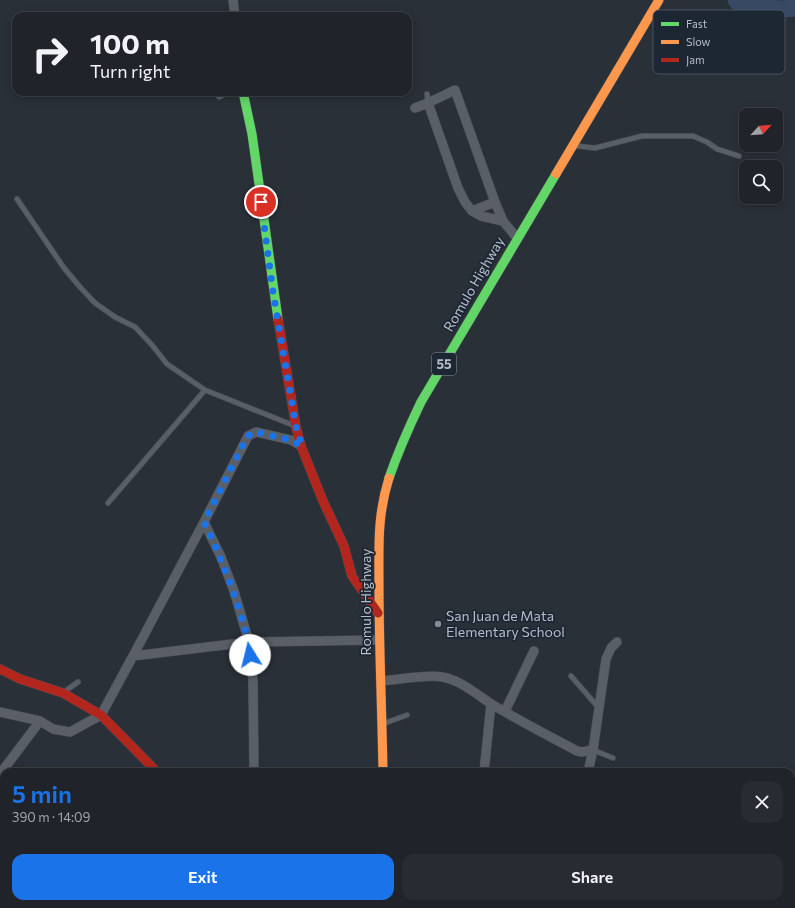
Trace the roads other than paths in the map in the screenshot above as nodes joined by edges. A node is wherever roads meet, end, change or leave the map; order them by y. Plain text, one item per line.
1 (233, 0) edge
2 (659, 0) edge
3 (653, 10) edge
4 (653, 10) edge
5 (234, 12) edge
6 (244, 96) edge
7 (428, 98) junction
8 (415, 108) dead end
9 (573, 146) junction
10 (739, 156) dead end
11 (16, 199) dead end
12 (495, 202) junction
13 (472, 211) junction
14 (503, 221) junction
15 (517, 238) junction
16 (205, 390) junction
17 (296, 427) junction
18 (302, 446) junction
19 (108, 503) dead end
20 (204, 522) junction
21 (378, 613) junction
22 (379, 640) junction
23 (249, 642) junction
24 (617, 642) dead end
25 (534, 651) dead end
26 (133, 656) junction
27 (0, 669) edge
28 (571, 676) dead end
29 (380, 681) junction
30 (78, 682) dead end
31 (63, 694) junction
32 (491, 704) junction
33 (599, 708) junction
34 (505, 711) junction
35 (0, 712) edge
36 (101, 715) junction
37 (407, 715) dead end
38 (40, 721) junction
39 (382, 724) junction
40 (593, 750) junction
41 (614, 758) dead end
42 (5, 768) edge
43 (153, 768) edge
44 (254, 768) edge
45 (383, 768) edge
46 (484, 768) edge
47 (589, 768) edge

1 - 5 street
2 - 4 main road, Romulo Highway / 55
3 - 9 main road, Romulo Highway / 55
6 - 17 main road
7 - 8 street
7 - 12 street
7 - 13 street
9 - 10 lane
9 - 15 main road, Romulo Highway / 55
11 - 16 lane
12 - 13 street
12 - 14 street
13 - 14 street
14 - 15 street
15 - 21 main road, Romulo Highway / 55
16 - 17 lane
16 - 19 lane
17 - 18 main road
18 - 20 street
18 - 21 main road
20 - 23 street
20 - 26 street
21 - 22 main road, Romulo Highway / 55
22 - 23 street
22 - 29 main road, Romulo Highway / 55
23 - 26 street
23 - 44 street
24 - 33 street
25 - 34 street
26 - 36 street
27 - 31 main road
28 - 33 lane
29 - 32 street
29 - 39 main road, Romulo Highway / 55
30 - 31 lane
31 - 36 main road
32 - 34 street
32 - 46 street
33 - 40 street
34 - 40 street
35 - 38 street
36 - 38 street
36 - 43 main road
37 - 39 lane
38 - 42 street
39 - 45 main road, Romulo Highway / 55
40 - 41 lane
40 - 47 street

